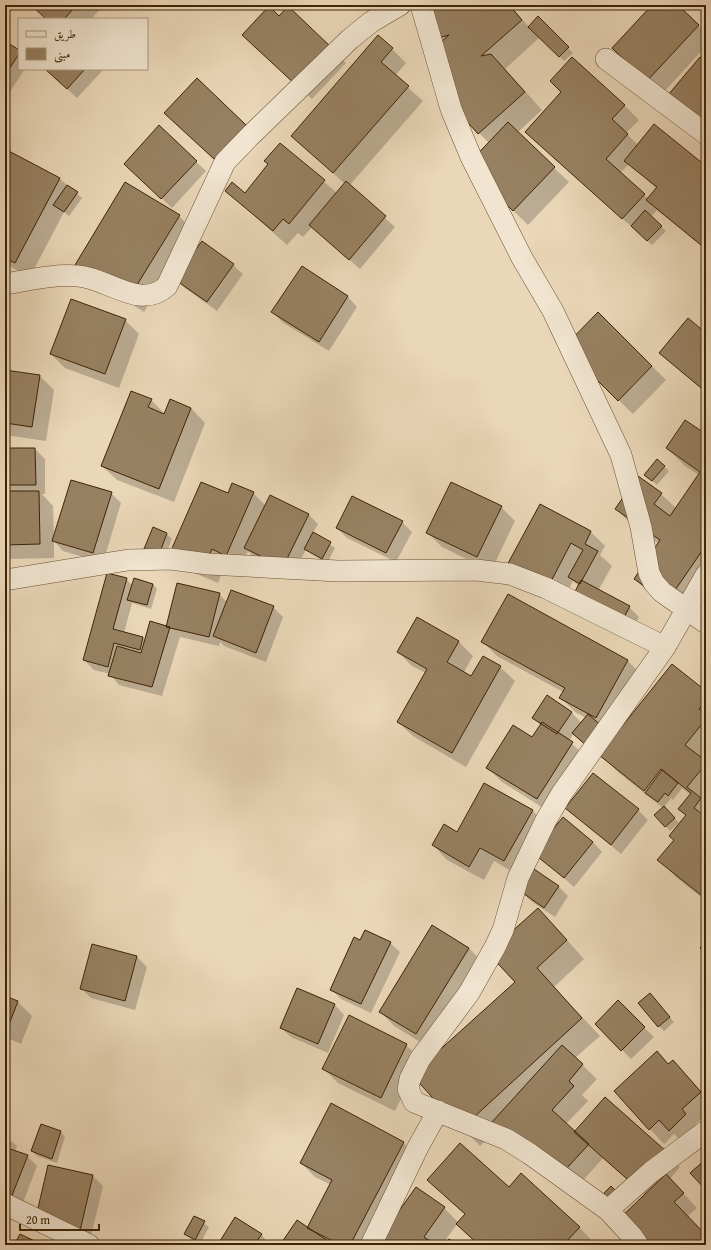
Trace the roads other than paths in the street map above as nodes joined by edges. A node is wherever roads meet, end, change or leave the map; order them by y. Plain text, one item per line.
1 (400, 5) edge
2 (421, 5) edge
3 (606, 59) dead end
4 (706, 134) edge
5 (5, 284) edge
6 (706, 575) edge
7 (5, 580) edge
8 (686, 608) junction
9 (706, 624) edge
10 (665, 647) junction
11 (438, 1112) junction
12 (706, 1131) edge
13 (5, 1204) edge
14 (608, 1210) junction
15 (89, 1245) edge
16 (371, 1245) edge
17 (638, 1245) edge

1 - 5 street
2 - 8 street
3 - 4 street
6 - 8 street
7 - 10 street
8 - 9 street
8 - 10 street
10 - 11 street
11 - 14 street
11 - 16 street
12 - 14 street
13 - 15 street
14 - 17 street

